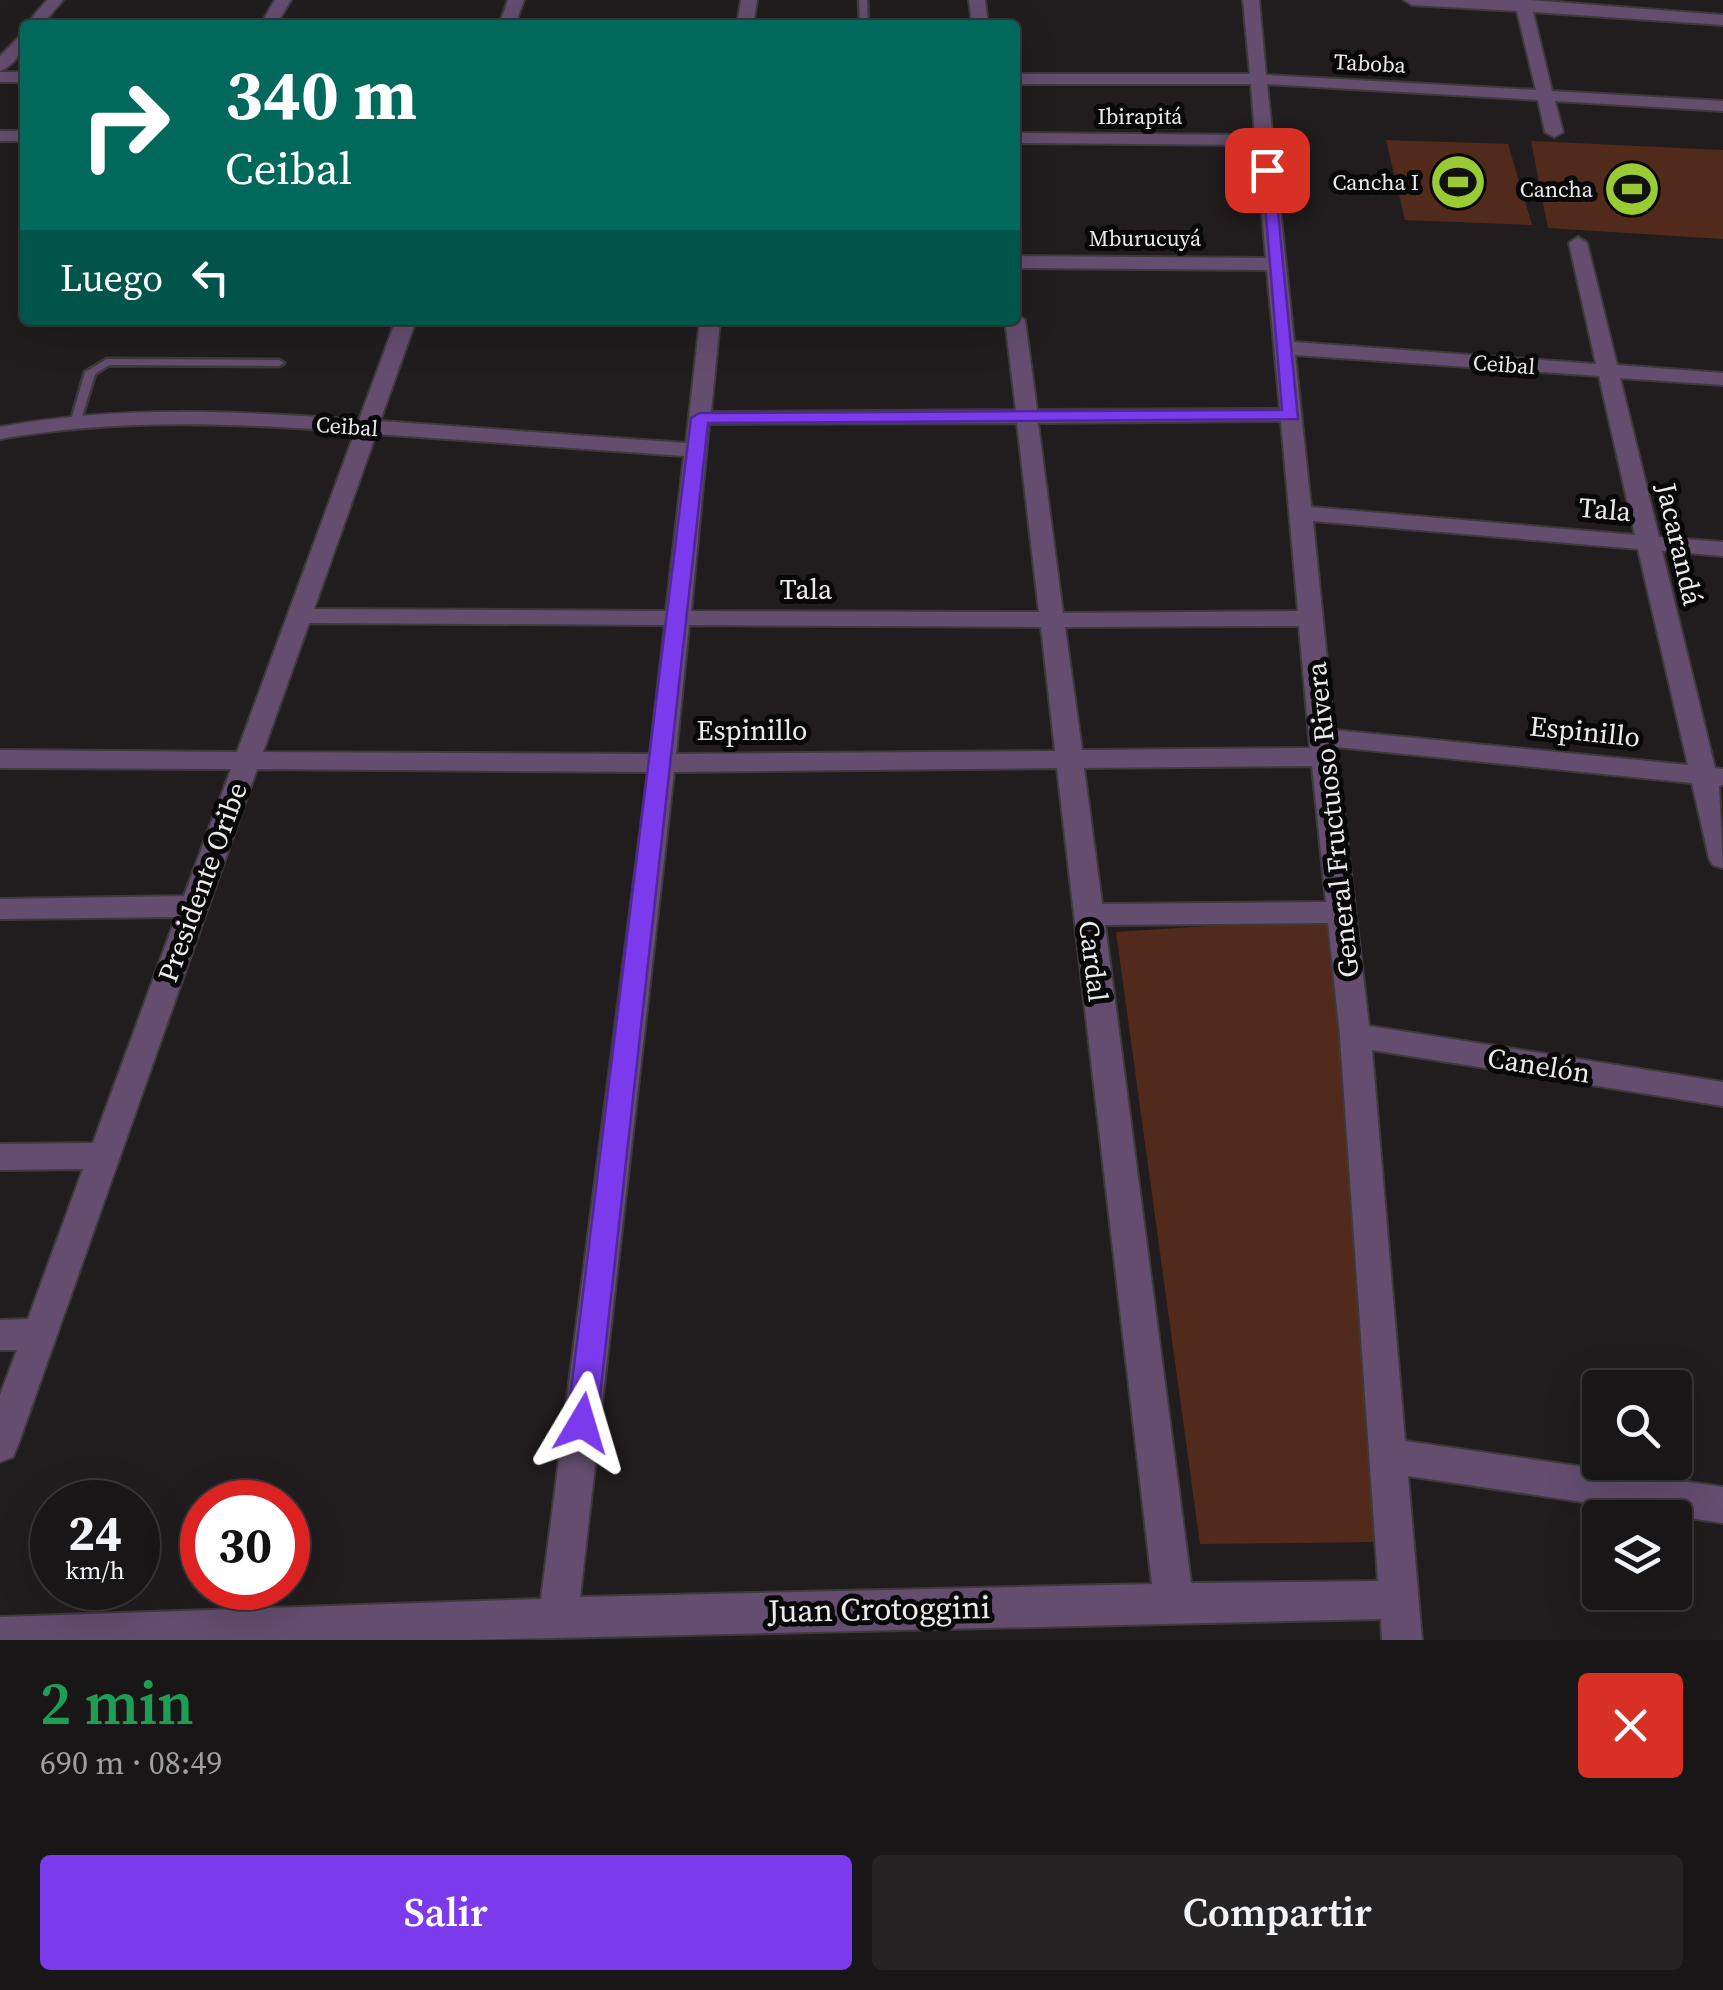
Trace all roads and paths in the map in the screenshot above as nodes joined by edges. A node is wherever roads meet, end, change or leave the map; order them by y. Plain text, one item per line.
1 (55, 0) edge
2 (1251, 0) edge
3 (1412, 0) edge
4 (1523, 4) edge
5 (38, 20) edge
6 (1723, 20) edge
7 (20, 42) edge
8 (0, 66) edge
9 (1020, 79) edge
10 (1259, 79) junction
11 (1544, 95) junction
12 (1723, 106) edge
13 (1554, 132) dead end
14 (1020, 138) edge
15 (1264, 140) junction
16 (1578, 244) dead end
17 (1020, 262) edge
18 (1276, 264) junction
19 (404, 325) edge
20 (709, 325) edge
21 (1016, 325) edge
22 (1286, 348) junction
23 (278, 363) dead end
24 (1609, 371) junction
25 (1723, 379) edge
26 (1292, 415) junction
27 (1026, 416) junction
28 (700, 418) junction
29 (76, 420) junction
30 (369, 427) junction
31 (0, 434) edge
32 (696, 450) junction
33 (1302, 513) junction
34 (1648, 542) junction
35 (1723, 549) edge
36 (300, 616) junction
37 (676, 618) junction
38 (1311, 618) junction
39 (1055, 620) junction
40 (1323, 747) junction
41 (0, 758) edge
42 (247, 758) junction
43 (1067, 762) junction
44 (662, 763) junction
45 (1714, 776) edge
46 (1723, 858) edge
47 (192, 906) junction
48 (0, 909) edge
49 (1342, 912) junction
50 (1088, 915) junction
51 (1355, 1036) junction
52 (1723, 1094) edge
53 (101, 1156) junction
54 (0, 1157) edge
55 (39, 1334) junction
56 (0, 1335) edge
57 (0, 1444) edge
58 (1388, 1456) junction
59 (1723, 1505) edge
60 (1398, 1600) junction
61 (1174, 1602) junction
62 (558, 1617) junction
63 (0, 1637) edge
64 (1402, 1640) edge

1 - 5 street
2 - 10 street, General Fructuoso Rivera
3 - 4 street
4 - 6 street
4 - 11 street
7 - 8 street
9 - 10 street, Taboba
10 - 11 street, Taboba
10 - 15 street, General Fructuoso Rivera
11 - 12 street, Taboba
11 - 13 street
14 - 15 street, Ibirapitá
15 - 18 street, General Fructuoso Rivera
16 - 24 street, Jacarandá
17 - 18 street, Mburucuyá
18 - 22 street, General Fructuoso Rivera
19 - 30 street, Presidente Oribe
20 - 28 street
21 - 27 street, Cardal
22 - 24 street, Ceibal
22 - 26 street, General Fructuoso Rivera
23 - 29 lane
24 - 25 street, Ceibal
24 - 34 street, Jacarandá
26 - 27 street
26 - 33 street, General Fructuoso Rivera
27 - 28 street
27 - 39 street, Cardal
28 - 32 street
29 - 30 street, Ceibal
29 - 31 street, Ceibal
30 - 32 street, Ceibal
30 - 36 street, Presidente Oribe
32 - 37 street
33 - 34 street, Tala
33 - 38 street, General Fructuoso Rivera
34 - 35 street, Tala
34 - 45 street, Jacarandá
36 - 37 street, Tala
36 - 42 street, Presidente Oribe
37 - 39 street, Tala
37 - 44 street
38 - 39 street, Tala
38 - 40 street, General Fructuoso Rivera
39 - 43 street, Cardal
40 - 43 street, Espinillo
40 - 45 street, Espinillo
40 - 49 street, General Fructuoso Rivera
41 - 42 street, Espinillo
42 - 44 street, Espinillo
42 - 47 street, Presidente Oribe
43 - 44 street, Espinillo
43 - 50 street, Cardal
44 - 62 street
45 - 46 street, Jacarandá
47 - 48 street
47 - 53 street, Presidente Oribe
49 - 50 street
49 - 51 street, General Fructuoso Rivera
50 - 61 street, Cardal
51 - 52 street, Canelón
51 - 58 street, General Fructuoso Rivera
53 - 54 street
53 - 55 street, Presidente Oribe
55 - 56 street
55 - 57 street, Presidente Oribe
58 - 59 street
58 - 60 street, General Fructuoso Rivera
60 - 61 street, Juan Crotoggini
60 - 64 street, General Fructuoso Rivera
61 - 62 street, Juan Crotoggini
62 - 63 street, Juan Crotoggini

